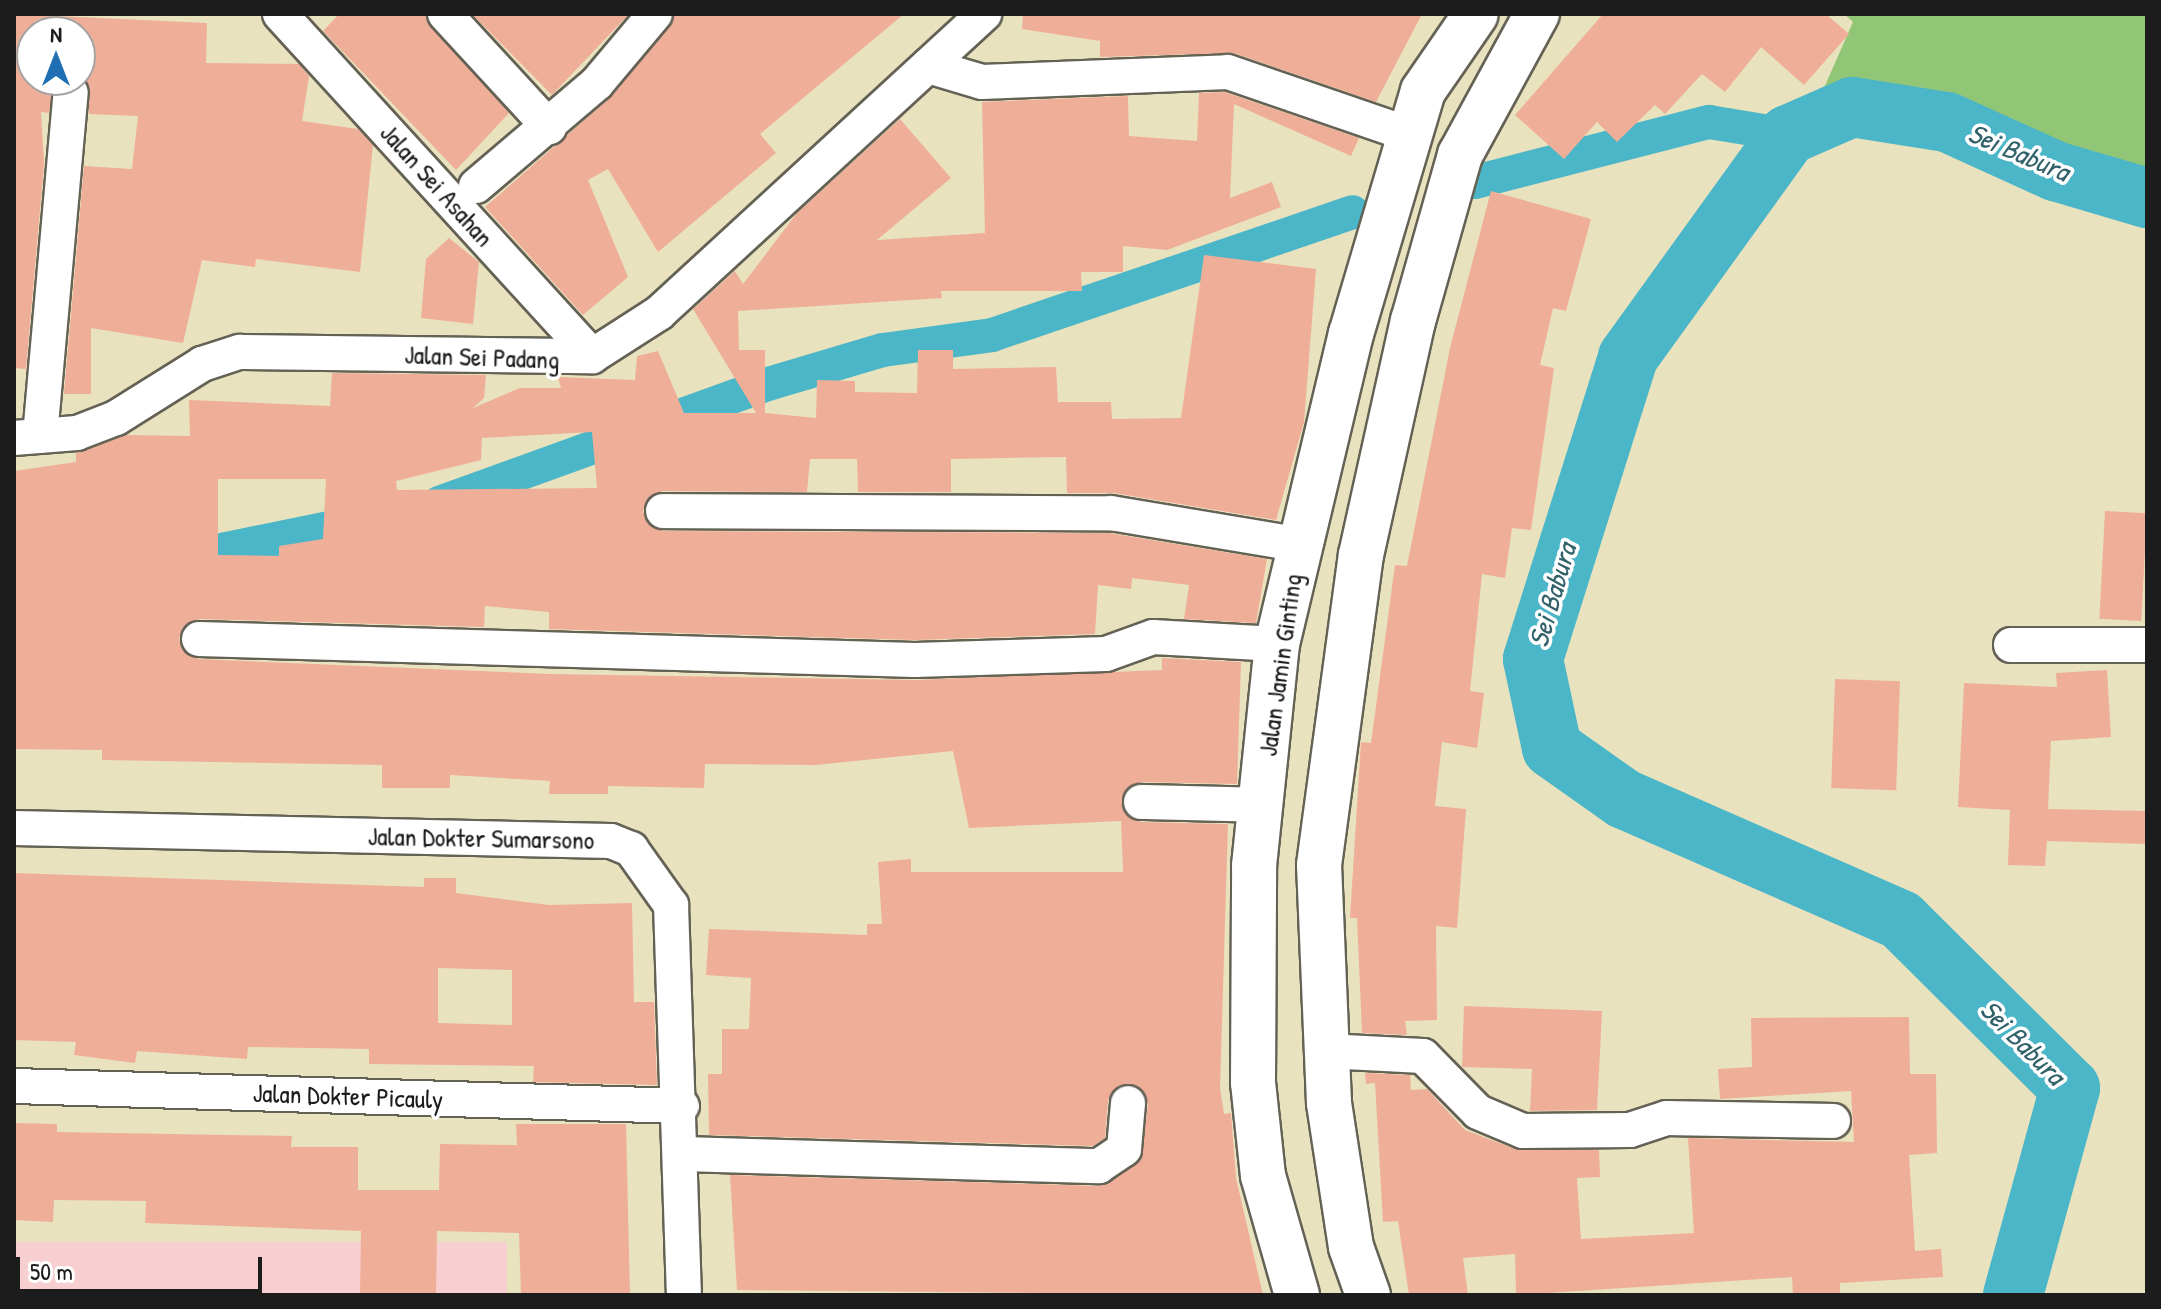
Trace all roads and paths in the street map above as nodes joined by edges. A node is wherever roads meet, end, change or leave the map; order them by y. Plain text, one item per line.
1 (280, 14) edge
2 (445, 14) edge
3 (655, 14) edge
4 (984, 14) edge
5 (1476, 14) edge
6 (1537, 14) edge
7 (928, 66) junction
8 (70, 96) edge
9 (549, 127) junction
10 (1411, 135) junction
11 (476, 186) dead end
12 (592, 356) junction
13 (27, 437) edge
14 (663, 511) dead end
15 (1297, 544) junction
16 (1361, 555) junction
17 (199, 639) dead end
18 (1277, 644) junction
19 (2011, 645) dead end
20 (2147, 645) edge
21 (1141, 802) dead end
22 (1261, 805) junction
23 (14, 828) edge
24 (1326, 1051) junction
25 (14, 1086) edge
26 (1128, 1103) dead end
27 (682, 1106) junction
28 (1833, 1121) dead end
29 (683, 1154) junction
30 (684, 1295) edge
31 (1297, 1295) edge
32 (1368, 1295) edge

1 - 12 street, Jalan Sei Asahan
2 - 9 street
3 - 9 street
4 - 7 street, Jalan Sei Padang
5 - 10 main road, Jalan Jamin Ginting
6 - 16 main road
7 - 10 street
7 - 12 street, Jalan Sei Padang
8 - 13 street
9 - 11 street
10 - 15 main road, Jalan Jamin Ginting
12 - 13 street, Jalan Sei Padang
14 - 15 street
15 - 16 main road
15 - 18 main road, Jalan Jamin Ginting
16 - 24 main road
17 - 18 street
18 - 22 main road, Jalan Jamin Ginting
19 - 20 street
21 - 22 street
22 - 31 main road, Jalan Jamin Ginting
23 - 27 street, Jalan Dokter Sumarsono
24 - 28 street
24 - 32 main road
25 - 27 street, Jalan Dokter Picauly
26 - 29 street
27 - 29 street, Jalan Dokter Sumarsono
29 - 30 street, Jalan Dokter Sumarsono

